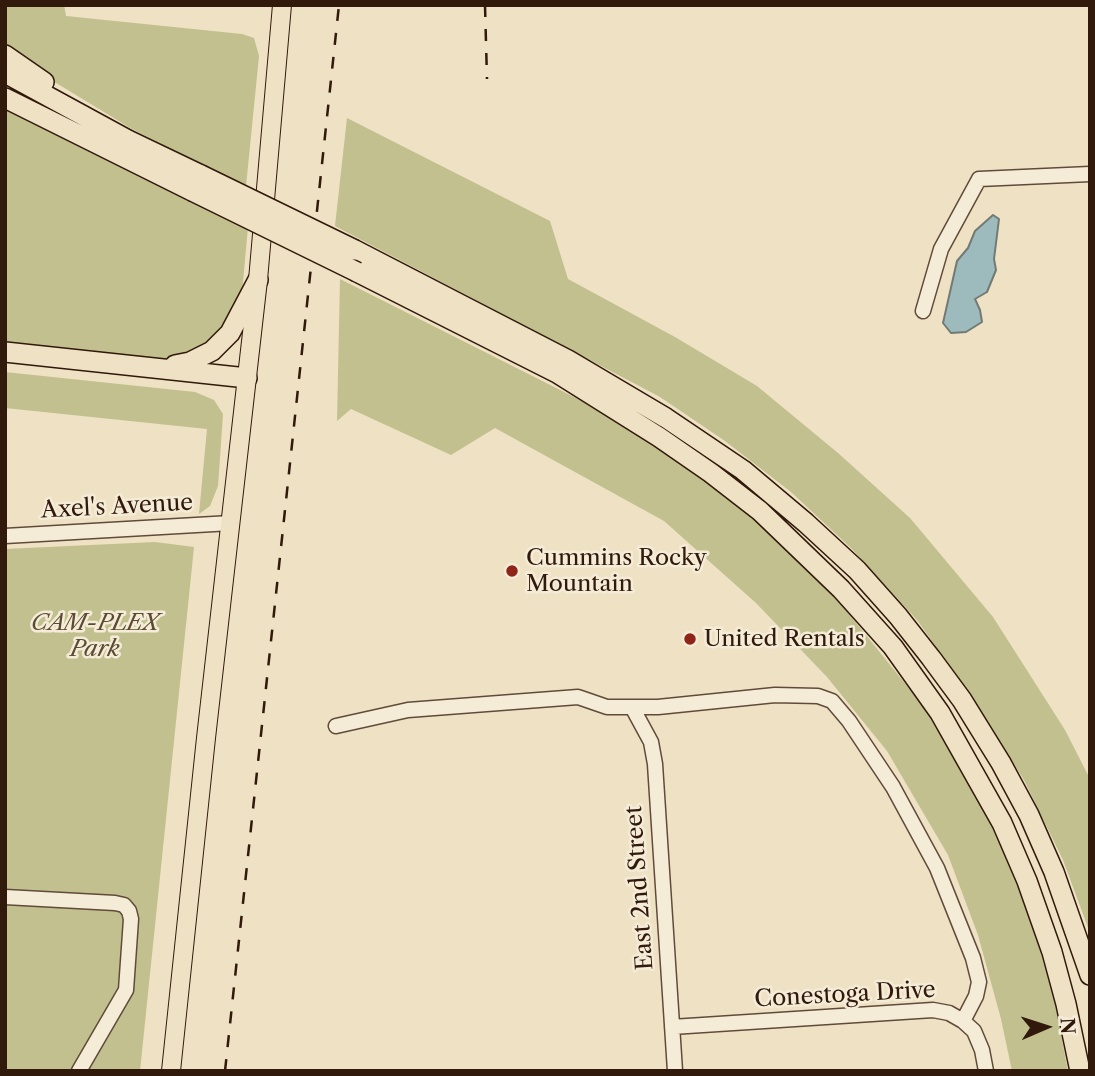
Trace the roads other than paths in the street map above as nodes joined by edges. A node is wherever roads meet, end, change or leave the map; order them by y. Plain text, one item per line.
1 (282, 5) edge
2 (5, 55) edge
3 (5, 73) edge
4 (5, 97) edge
5 (123, 147) junction
6 (1090, 174) edge
7 (197, 183) junction
8 (258, 280) junction
9 (923, 311) dead end
10 (5, 352) edge
11 (5, 363) edge
12 (164, 367) junction
13 (246, 384) junction
14 (231, 523) junction
15 (5, 536) edge
16 (632, 708) junction
17 (336, 726) dead end
18 (5, 897) edge
19 (1090, 975) edge
20 (963, 1021) junction
21 (671, 1027) junction
22 (79, 1071) edge
23 (171, 1071) edge
24 (675, 1071) edge
25 (986, 1071) edge
26 (1080, 1071) edge

1 - 8 main road
2 - 5 highway
3 - 5 highway
4 - 5 highway
5 - 7 highway
6 - 9 street
7 - 19 highway, bridge
7 - 26 highway, bridge
8 - 12 highway
8 - 13 main road
10 - 12 highway
11 - 13 highway
12 - 13 highway
13 - 14 main road
14 - 15 street, Axel's Avenue
14 - 23 main road
16 - 17 street
16 - 20 street
16 - 21 street, East 2nd Street
18 - 22 street
20 - 21 street, Conestoga Drive
20 - 25 street, Conestoga Drive
21 - 24 street, East 2nd Street

